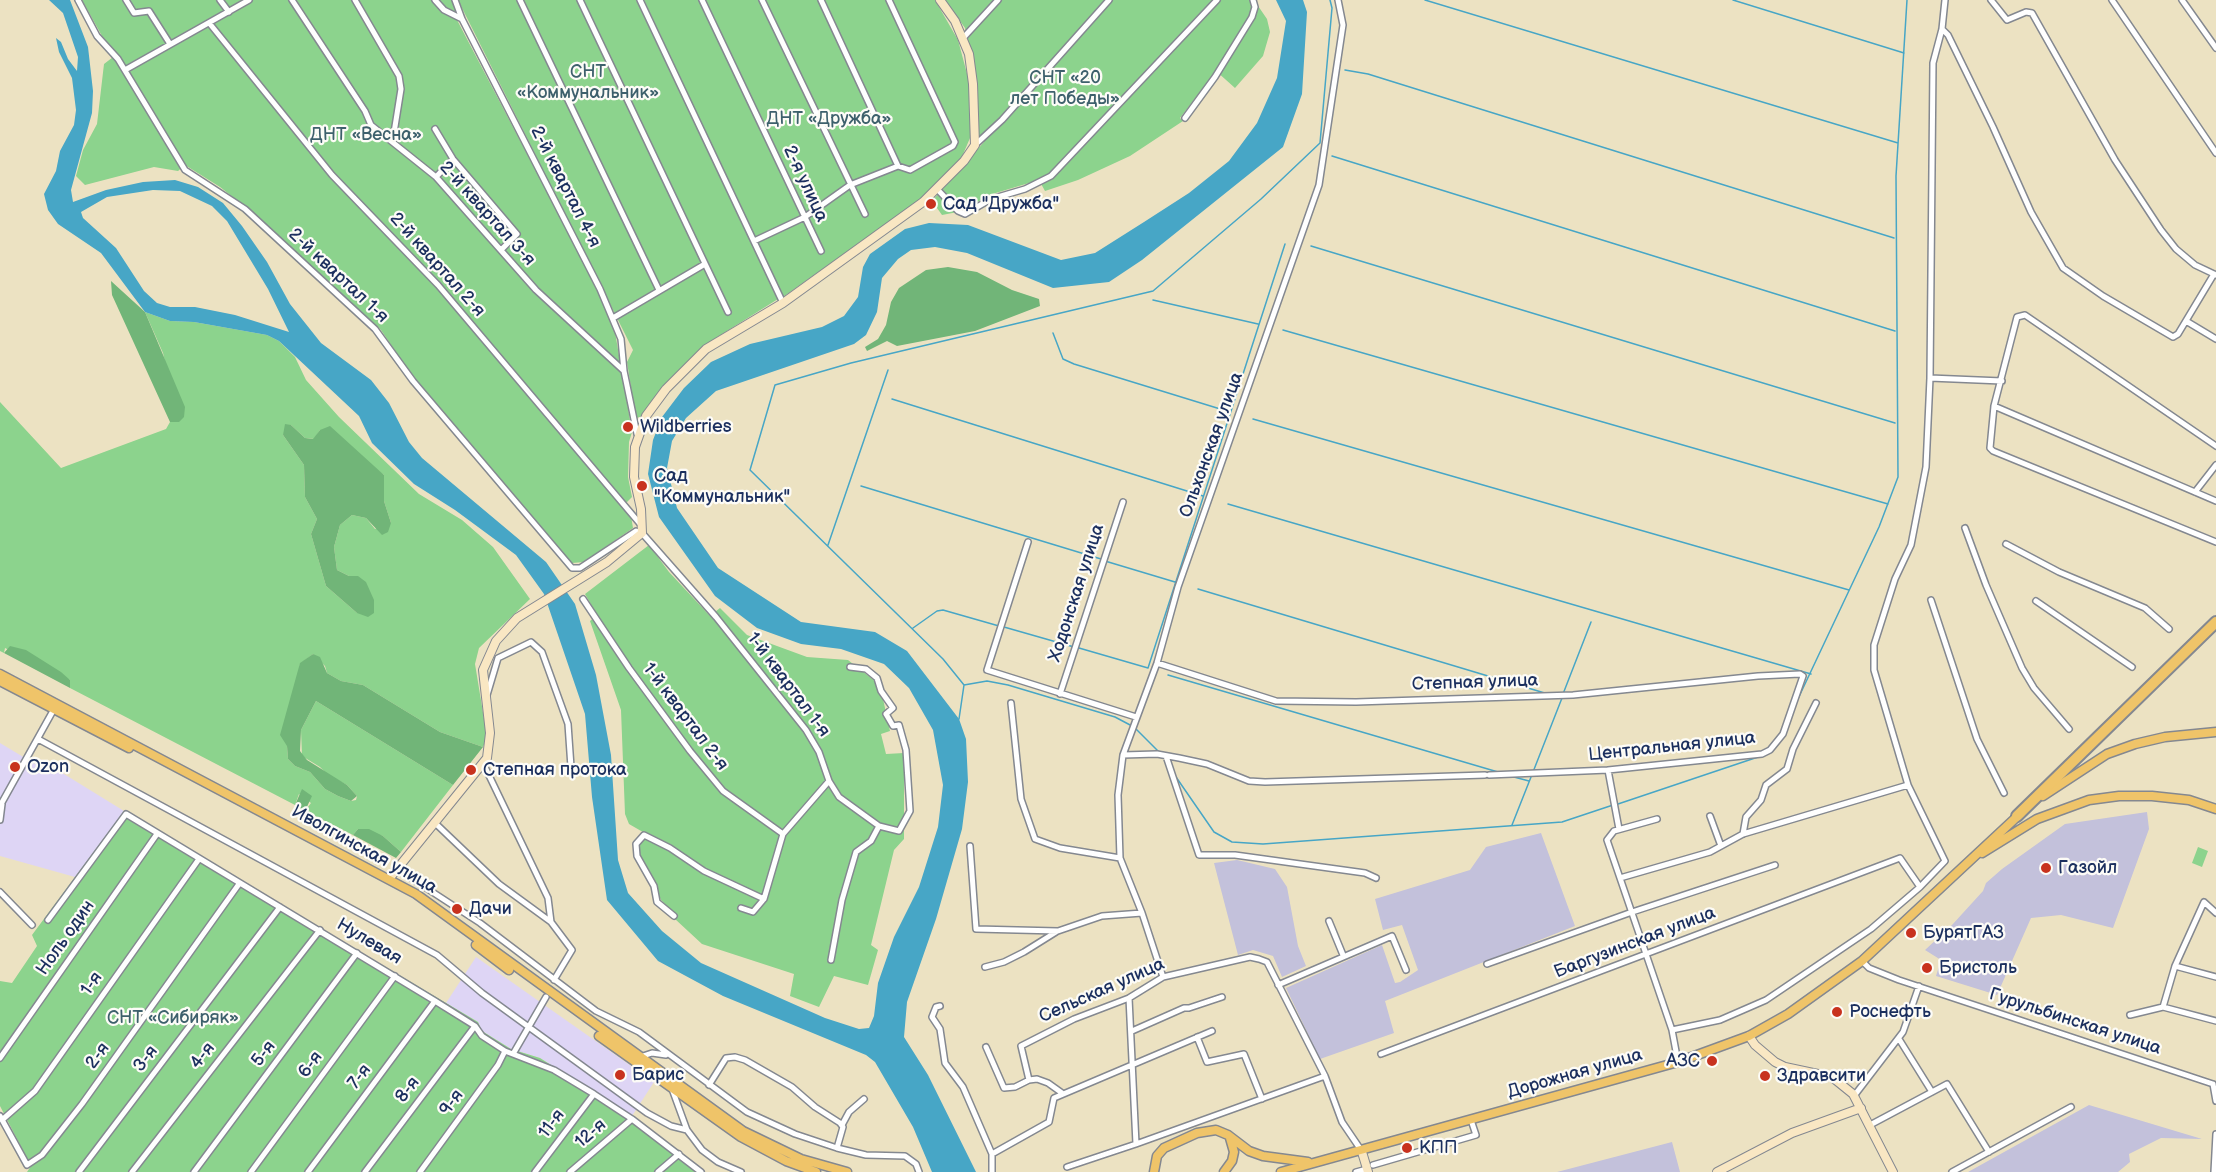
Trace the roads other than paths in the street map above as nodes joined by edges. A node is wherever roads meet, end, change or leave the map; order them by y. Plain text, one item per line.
1 (78, 0) edge
2 (126, 0) edge
3 (220, 0) edge
4 (249, 0) edge
5 (292, 0) edge
6 (355, 0) edge
7 (435, 0) edge
8 (455, 0) edge
9 (520, 0) edge
10 (580, 0) edge
11 (640, 0) edge
12 (702, 0) edge
13 (762, 0) edge
14 (821, 0) edge
15 (889, 0) edge
16 (940, 0) edge
17 (998, 0) edge
18 (1109, 0) edge
19 (1217, 0) edge
20 (1253, 0) edge
21 (1338, 0) edge
22 (1945, 0) edge
23 (1991, 0) edge
24 (2112, 0) edge
25 (2182, 0) edge
26 (229, 12) junction
27 (462, 19) junction
28 (210, 24) junction
29 (1942, 29) junction
30 (964, 37) junction
31 (170, 44) junction
32 (2216, 48) edge
33 (125, 70) junction
34 (1185, 118) dead end
35 (435, 129) dead end
36 (393, 139) dead end
37 (975, 145) junction
38 (2216, 153) edge
39 (453, 159) junction
40 (898, 166) junction
41 (436, 177) junction
42 (850, 185) junction
43 (937, 189) junction
44 (865, 214) dead end
45 (805, 217) junction
46 (754, 241) junction
47 (502, 249) dead end
48 (820, 251) dead end
49 (705, 264) junction
50 (2215, 275) edge
51 (659, 290) junction
52 (783, 303) junction
53 (728, 312) dead end
54 (613, 318) junction
55 (2186, 321) junction
56 (2216, 339) edge
57 (624, 371) junction
58 (1930, 378) junction
59 (2002, 381) junction
60 (1994, 406) junction
61 (638, 434) junction
62 (2216, 446) edge
63 (2216, 465) edge
64 (2195, 492) junction
65 (2216, 501) edge
66 (1122, 502) dead end
67 (1965, 528) dead end
68 (642, 530) junction
69 (1028, 542) dead end
70 (2216, 542) edge
71 (2006, 544) dead end
72 (583, 599) dead end
73 (1931, 600) dead end
74 (2036, 601) dead end
75 (2216, 622) edge
76 (2169, 629) dead end
77 (1157, 663) junction
78 (850, 667) dead end
79 (2132, 667) dead end
80 (0, 674) edge
81 (1800, 674) joint
82 (0, 681) edge
83 (1060, 694) junction
84 (486, 699) junction
85 (1011, 703) dead end
86 (1816, 703) dead end
87 (54, 709) junction
88 (1136, 717) junction
89 (2069, 729) dead end
90 (2216, 732) edge
91 (38, 739) junction
92 (1123, 755) junction
93 (1166, 756) junction
94 (484, 765) junction
95 (571, 766) dead end
96 (1608, 770) junction
97 (829, 781) junction
98 (1908, 785) junction
99 (2004, 794) dead end
100 (1, 805) edge
101 (2216, 809) edge
102 (1710, 816) dead end
103 (2017, 816) junction
104 (1657, 819) dead end
105 (0, 820) edge
106 (433, 822) junction
107 (879, 826) junction
108 (1618, 829) junction
109 (157, 834) junction
110 (783, 834) junction
111 (1743, 834) junction
112 (970, 846) dead end
113 (1721, 846) junction
114 (1120, 858) junction
115 (199, 859) junction
116 (1964, 864) junction
117 (1775, 865) dead end
118 (397, 869) junction
119 (1377, 878) dead end
120 (1620, 878) junction
121 (389, 879) junction
122 (240, 884) junction
123 (1920, 887) junction
124 (0, 892) edge
125 (764, 899) junction
126 (280, 907) junction
127 (741, 908) dead end
128 (1632, 912) junction
129 (1142, 913) junction
130 (2216, 914) edge
131 (674, 916) dead end
132 (48, 920) dead end
133 (1329, 921) dead end
134 (551, 922) junction
135 (32, 925) dead end
136 (320, 930) junction
137 (1058, 931) junction
138 (357, 953) junction
139 (1648, 954) junction
140 (1343, 956) junction
141 (831, 960) dead end
142 (1862, 961) junction
143 (1487, 964) dead end
144 (2175, 966) junction
145 (985, 967) dead end
146 (1406, 970) dead end
147 (395, 976) junction
148 (1163, 977) junction
149 (2216, 977) edge
150 (554, 980) junction
151 (1278, 985) junction
152 (1918, 987) junction
153 (546, 997) junction
154 (1222, 997) dead end
155 (1129, 998) junction
156 (435, 1001) junction
157 (940, 1006) dead end
158 (2163, 1007) junction
159 (2130, 1016) dead end
160 (2216, 1021) edge
161 (528, 1025) junction
162 (475, 1026) junction
163 (1672, 1030) junction
164 (1132, 1031) junction
165 (1212, 1031) dead end
166 (1749, 1036) junction
167 (1197, 1037) junction
168 (1899, 1039) junction
169 (986, 1047) dead end
170 (505, 1051) junction
171 (513, 1054) junction
172 (1381, 1054) dead end
173 (0, 1058) edge
174 (639, 1058) junction
175 (676, 1059) junction
176 (1678, 1062) junction
177 (1132, 1064) junction
178 (1325, 1076) junction
179 (1029, 1080) junction
180 (2215, 1083) edge
181 (709, 1085) junction
182 (672, 1089) junction
183 (1932, 1092) junction
184 (594, 1094) junction
185 (1062, 1094) junction
186 (1854, 1096) junction
187 (864, 1099) dead end
188 (1262, 1099) junction
189 (2216, 1101) edge
190 (2071, 1107) dead end
191 (1861, 1108) junction
192 (1, 1118) edge
193 (632, 1119) junction
194 (1471, 1120) junction
195 (842, 1125) junction
196 (1870, 1125) junction
197 (687, 1130) junction
198 (2216, 1134) edge
199 (1228, 1135) junction
200 (1136, 1144) junction
201 (837, 1148) junction
202 (1362, 1152) junction
203 (1989, 1152) junction
204 (679, 1154) junction
205 (992, 1154) junction
206 (1323, 1162) junction
207 (27, 1165) junction
208 (1067, 1167) dead end
209 (1369, 1169) edge
210 (726, 1170) edge
211 (25, 1172) edge
212 (79, 1172) edge
213 (132, 1172) edge
214 (194, 1172) edge
215 (251, 1172) edge
216 (308, 1172) edge
217 (366, 1172) edge
218 (420, 1172) edge
219 (535, 1172) edge
220 (570, 1172) edge
221 (658, 1172) edge
222 (701, 1172) edge
223 (741, 1172) edge
224 (816, 1172) edge
225 (847, 1172) edge
226 (919, 1172) edge
227 (993, 1172) edge
228 (1155, 1172) edge
229 (1224, 1172) edge
230 (1281, 1172) edge
231 (1356, 1172) edge
232 (1717, 1172) edge
233 (1893, 1172) edge
234 (1952, 1172) edge
235 (2214, 1172) edge

1 - 33 street, 2-й квартал 1-я
2 - 31 street
3 - 26 street
4 - 26 street
5 - 41 street, 2-й квартал 3-я
6 - 36 street
7 - 27 street, 2-й квартал 4-я
8 - 27 street
9 - 51 street
10 - 49 street
11 - 46 street
12 - 45 street, 2-я улица
13 - 42 street
14 - 40 street
15 - 40 street
16 - 30 street
17 - 30 street
18 - 37 street
19 - 43 street
20 - 34 street
21 - 77 street, Ольхонская улица
22 - 29 street
23 - 50 street
24 - 38 street
25 - 32 street
26 - 28 street
27 - 54 street, 2-й квартал 4-я
28 - 31 street
28 - 68 street, 2-й квартал 2-я
29 - 55 street
29 - 58 street
30 - 37 street
31 - 33 street
33 - 68 street, 2-й квартал 1-я
35 - 39 street, 2-й квартал 3-я
37 - 43 street
39 - 41 street
39 - 47 street, 2-й квартал 3-я
40 - 42 street
41 - 57 street, 2-й квартал 3-я
42 - 44 street
42 - 45 street
43 - 52 street
45 - 46 street
45 - 48 street, 2-я улица
46 - 52 street
49 - 51 street
49 - 53 street
50 - 55 street
51 - 54 street
52 - 61 street
54 - 57 street, 2-й квартал 4-я
55 - 56 street
57 - 61 street
58 - 59 street
58 - 98 street
59 - 60 street
59 - 62 street
60 - 64 street
60 - 70 street
61 - 68 street
63 - 64 street
64 - 65 street
66 - 83 street, Ходонская улица
67 - 89 street
68 - 84 street
68 - 97 street, 1-й квартал 1-я
69 - 83 street
71 - 76 street
72 - 110 street, 1-й квартал 2-я
73 - 99 street
74 - 79 street
75 - 103 highway
77 - 81 street, Степная улица
77 - 88 street, Ольхонская улица
78 - 107 street
80 - 121 main road, Иволгинская улица
81 - 96 street, Центральная улица
82 - 87 main road, Иволгинская улица
83 - 88 street
84 - 94 street
84 - 95 street
85 - 114 street
86 - 111 street
87 - 91 street
87 - 153 main road, Иволгинская улица
88 - 92 street, Ольхонская улица
90 - 103 main road, Дорожная улица
91 - 100 street
91 - 161 street
92 - 93 street, Центральная улица
92 - 114 street, Ольхонская улица
93 - 96 street, Центральная улица
93 - 119 street
94 - 106 street
94 - 134 street
96 - 108 street
97 - 107 street, 1-й квартал 1-я
97 - 110 street
98 - 111 street
98 - 123 street
100 - 105 street
101 - 116 main road
102 - 113 street
103 - 116 main road, Дорожная улица
104 - 108 street
106 - 118 street
106 - 134 street
107 - 141 street
108 - 120 street
109 - 115 street, Нулевая
109 - 132 street, Нулевая
109 - 173 street, Ноль один
110 - 125 street
111 - 113 street
112 - 137 street
113 - 120 street
114 - 129 street, Ольхонская улица
115 - 122 street, Нулевая
115 - 192 street, 1-я
116 - 142 main road, Дорожная улица
117 - 128 street
118 - 121 street
118 - 150 street
120 - 128 street
121 - 174 main road, Иволгинская улица
122 - 126 street, Нулевая
122 - 207 street, 2-я
123 - 139 street, Баргузинская улица
123 - 163 street
124 - 135 street
125 - 127 street
125 - 131 street
126 - 136 street, Нулевая
126 - 212 street, 3-я
128 - 139 street
128 - 143 street
129 - 137 street
129 - 148 street, Ольхонская улица
130 - 144 street
133 - 140 street
134 - 150 street
136 - 138 street, Нулевая
136 - 213 street, 4-я
137 - 145 street
138 - 147 street, Нулевая
138 - 214 street, 5-я
139 - 163 street
139 - 172 street, Баргузинская улица
140 - 146 street
140 - 151 street
142 - 152 street, Гурульбинская улица
142 - 166 main road, Дорожная улица
144 - 149 street
144 - 158 street
147 - 156 street, Нулевая
147 - 215 street, 6-я
148 - 151 street, Сельская улица
148 - 155 street, Сельская улица
150 - 175 street
151 - 178 street
152 - 168 street
152 - 180 street, Гурульбинская улица
153 - 161 street
153 - 182 main road, Иволгинская улица
154 - 164 street
155 - 164 street
155 - 179 street, Сельская улица
156 - 162 street, Нулевая
156 - 216 street, 7-я
157 - 205 street
158 - 159 street
158 - 160 street
161 - 171 street
161 - 197 street
162 - 170 street, Нулевая
162 - 217 street, 8-я
163 - 176 street
164 - 177 street
165 - 167 street
166 - 176 main road, Дорожная улица
166 - 186 street
167 - 177 street
167 - 188 street
168 - 183 street
168 - 186 street
169 - 179 street
170 - 171 street, Нулевая
170 - 218 street, 9-я
171 - 184 street, Нулевая
174 - 175 street
174 - 225 main road, Иволгинская улица
175 - 181 street
176 - 194 main road, Дорожная улица
177 - 185 street
177 - 200 street
178 - 188 street
178 - 202 street
179 - 185 street
180 - 189 street
181 - 195 street
181 - 201 street
182 - 197 street
182 - 224 main road, Иволгинская улица
183 - 196 street
183 - 203 street
184 - 193 street, Нулевая
184 - 219 street, 11-я
185 - 205 street
186 - 191 street
187 - 195 street
188 - 200 street
190 - 203 street
191 - 196 street
191 - 232 street
192 - 207 street
193 - 204 street, Нулевая
193 - 220 street, 12-я
194 - 202 main road, Дорожная улица
194 - 209 street
195 - 201 street
196 - 233 street
197 - 210 street
198 - 235 street
199 - 206 main road
199 - 228 main road
199 - 229 main road
200 - 208 street
201 - 226 street
202 - 206 main road, Дорожная улица
202 - 209 street
203 - 234 street
204 - 221 street
204 - 222 street, Нулевая
205 - 227 street
206 - 230 main road, Дорожная улица
207 - 211 street
209 - 231 street
210 - 223 street

